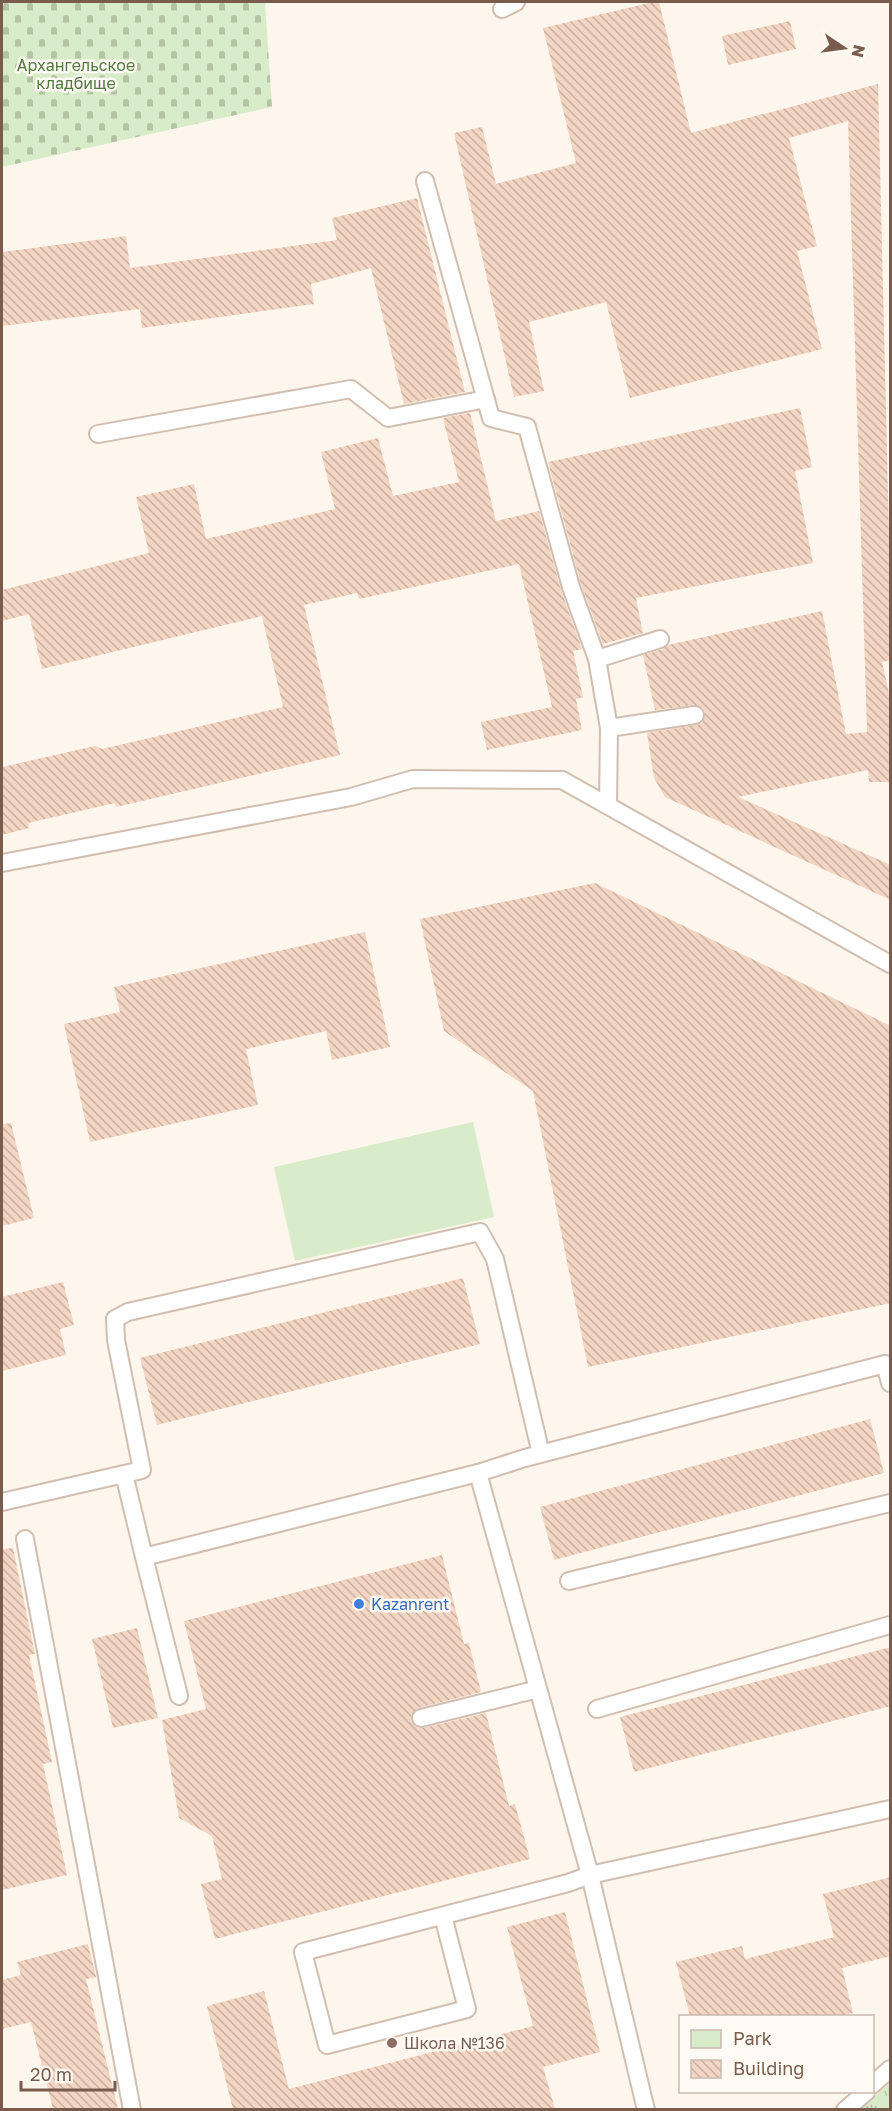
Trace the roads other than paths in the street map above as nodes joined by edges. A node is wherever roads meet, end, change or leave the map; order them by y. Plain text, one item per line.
1 (425, 181) dead end
2 (486, 399) junction
3 (98, 434) dead end
4 (660, 639) dead end
5 (597, 659) junction
6 (695, 715) dead end
7 (609, 728) junction
8 (608, 805) junction
9 (2, 863) edge
10 (891, 964) edge
11 (888, 1363) edge
12 (891, 1383) edge
13 (541, 1454) junction
14 (478, 1473) junction
15 (124, 1474) junction
16 (2, 1502) edge
17 (891, 1503) edge
18 (25, 1539) dead end
19 (144, 1557) junction
20 (568, 1581) dead end
21 (891, 1625) edge
22 (538, 1689) junction
23 (179, 1696) dead end
24 (597, 1709) dead end
25 (422, 1718) dead end
26 (891, 1809) edge
27 (590, 1875) junction
28 (443, 1916) junction
29 (891, 2069) edge
30 (874, 2084) edge
31 (864, 2093) edge
32 (132, 2109) edge
33 (646, 2109) edge
34 (845, 2109) edge

1 - 2 lane
2 - 3 lane
2 - 5 lane
4 - 5 lane
5 - 7 lane
6 - 7 lane
7 - 8 lane
8 - 9 lane
8 - 10 lane
11 - 12 lane
11 - 13 lane
13 - 14 lane
13 - 15 lane
14 - 19 lane
14 - 22 lane
15 - 16 lane
15 - 19 lane
17 - 20 lane
18 - 32 lane
19 - 23 lane
21 - 24 lane
22 - 25 lane
22 - 27 lane
26 - 27 lane
27 - 28 lane
27 - 33 lane
28 - 28 lane
29 - 30 lane
31 - 34 lane

